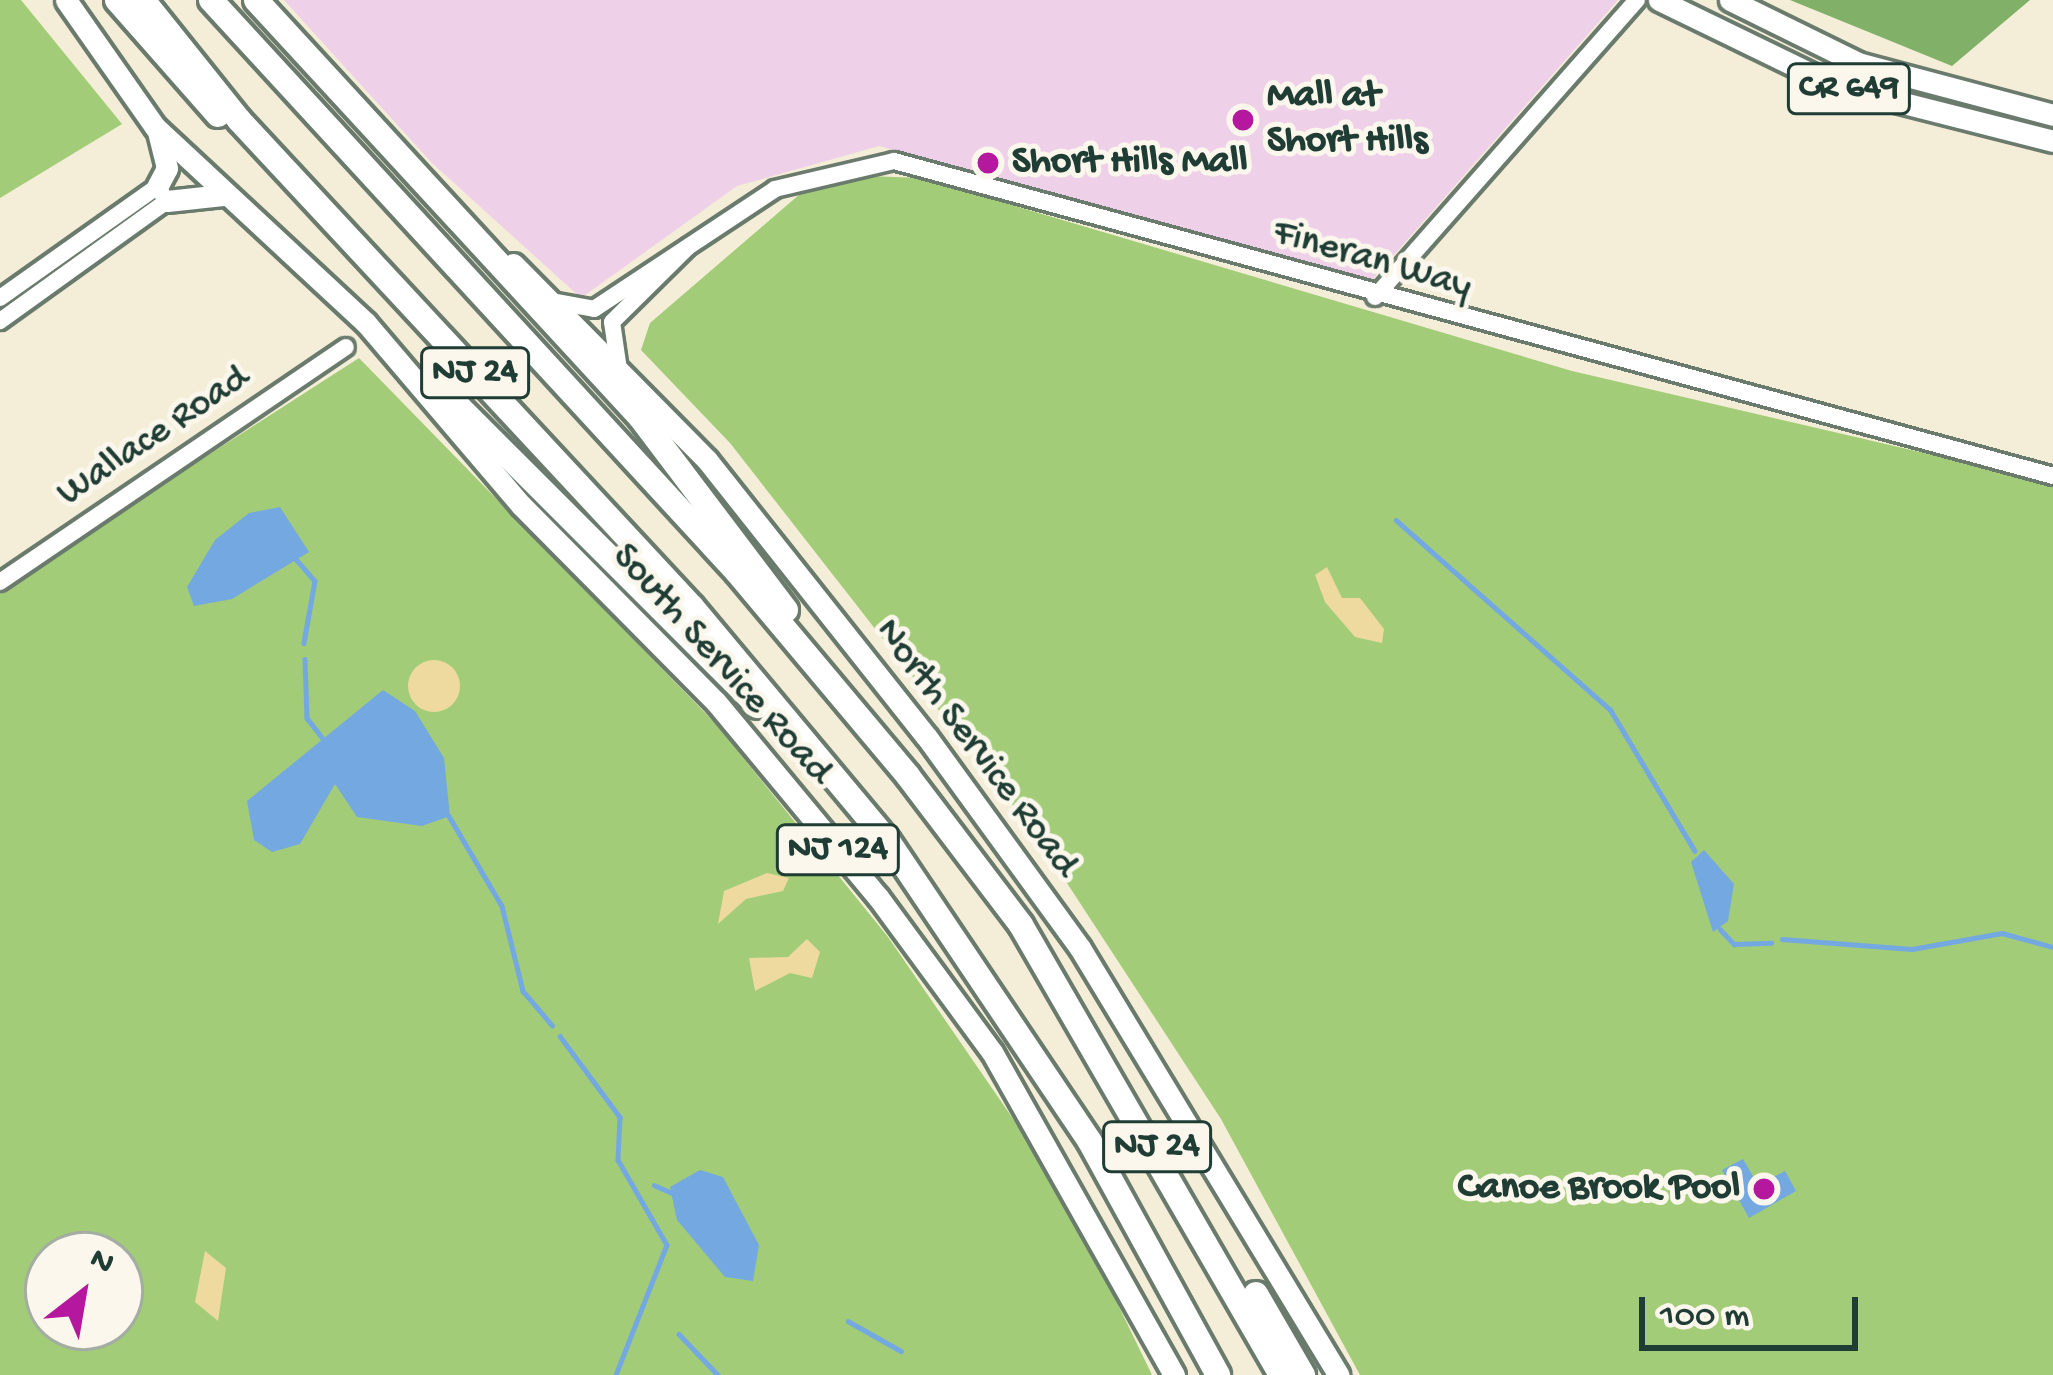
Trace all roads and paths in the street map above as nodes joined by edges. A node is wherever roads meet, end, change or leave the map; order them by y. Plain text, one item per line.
1 (52, 0) edge
2 (65, 0) edge
3 (117, 0) edge
4 (143, 0) edge
5 (212, 0) edge
6 (256, 0) edge
7 (269, 0) edge
8 (1637, 0) edge
9 (1659, 0) edge
10 (1730, 0) edge
11 (295, 36) junction
12 (85, 40) junction
13 (2053, 115) edge
14 (155, 128) junction
15 (2053, 141) edge
16 (162, 194) junction
17 (223, 195) junction
18 (474, 231) junction
19 (349, 236) junction
20 (689, 246) junction
21 (1376, 297) junction
22 (0, 298) edge
23 (550, 298) junction
24 (0, 321) edge
25 (346, 347) dead end
26 (618, 363) junction
27 (423, 384) junction
28 (2053, 476) edge
29 (0, 582) edge
30 (828, 679) junction
31 (808, 744) junction
32 (1134, 1108) junction
33 (1174, 1375) edge
34 (1218, 1375) edge
35 (1281, 1375) edge
36 (1303, 1375) edge
37 (1339, 1375) edge

1 - 12 main road
2 - 12 main road, NJ 124
3 - 19 highway
4 - 19 highway, NJ 24
5 - 30 highway, NJ 24
6 - 11 highway
7 - 11 highway
8 - 21 street
9 - 15 main road, CR 649
10 - 13 main road, CR 649
11 - 18 highway
12 - 14 main road, NJ 124
14 - 16 main road
14 - 17 main road, NJ 124
16 - 17 main road
16 - 22 street
16 - 24 street
17 - 27 main road, NJ 124
18 - 23 main road, North Service Road
18 - 30 highway
19 - 31 highway, NJ 24
20 - 21 street, Fineran Way
20 - 23 street, Fineran Way
20 - 26 street, Fineran Way
21 - 28 street, Fineran Way
23 - 26 main road, North Service Road
25 - 29 street, Wallace Road
26 - 37 main road, North Service Road
27 - 31 highway
27 - 33 main road, South Service Road / NJ 124
30 - 32 highway, NJ 24
31 - 34 highway, NJ 24
32 - 35 highway, NJ 24
32 - 36 highway

